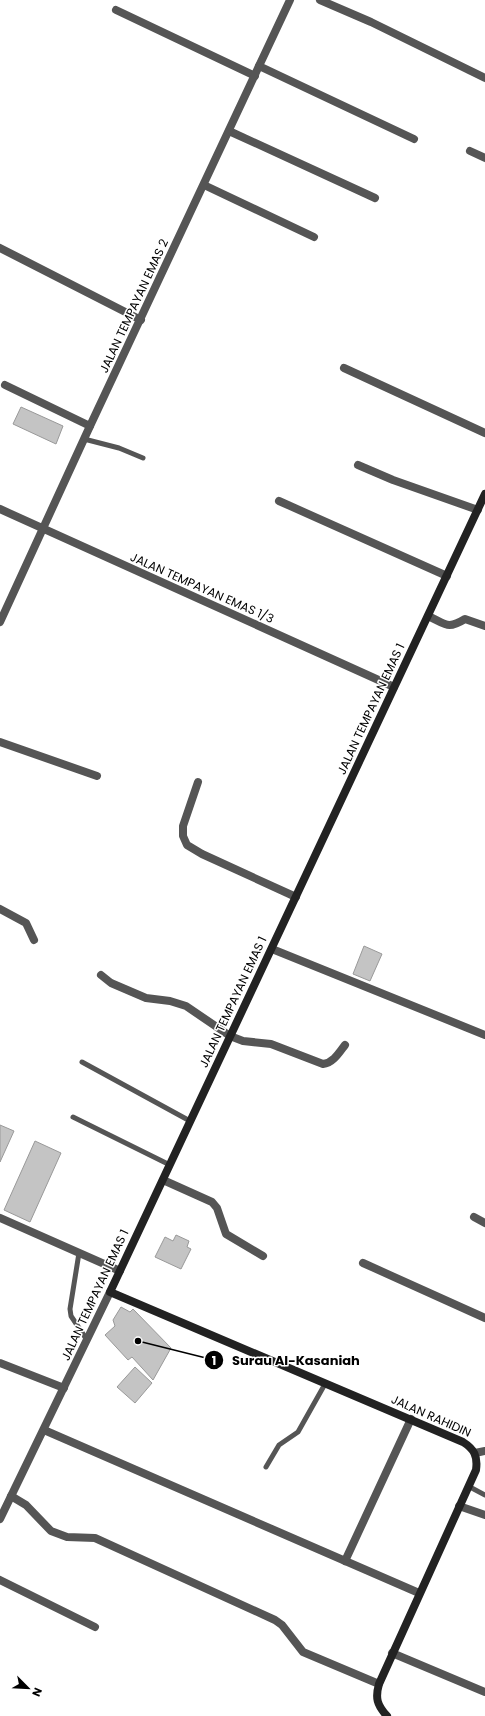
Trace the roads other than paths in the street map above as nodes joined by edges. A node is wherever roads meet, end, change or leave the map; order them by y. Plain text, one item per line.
1 (290, 0) edge
2 (320, 0) edge
3 (116, 10) dead end
4 (259, 66) junction
5 (255, 76) junction
6 (485, 78) edge
7 (229, 131) junction
8 (414, 139) dead end
9 (470, 151) dead end
10 (485, 158) edge
11 (204, 185) junction
12 (375, 198) dead end
13 (314, 237) dead end
14 (0, 248) edge
15 (141, 320) junction
16 (344, 368) dead end
17 (5, 385) dead end
18 (90, 426) junction
19 (485, 433) edge
20 (84, 438) junction
21 (143, 458) dead end
22 (358, 465) dead end
23 (485, 494) edge
24 (278, 501) dead end
25 (0, 509) edge
26 (478, 510) junction
27 (43, 529) junction
28 (447, 576) junction
29 (428, 616) junction
30 (0, 622) edge
31 (485, 626) edge
32 (394, 688) junction
33 (0, 742) edge
34 (98, 776) dead end
35 (198, 782) dead end
36 (296, 897) junction
37 (0, 909) edge
38 (34, 940) dead end
39 (272, 949) junction
40 (101, 975) dead end
41 (485, 1035) edge
42 (230, 1036) junction
43 (345, 1045) dead end
44 (82, 1062) dead end
45 (73, 1117) dead end
46 (190, 1121) junction
47 (170, 1164) junction
48 (163, 1180) junction
49 (474, 1217) dead end
50 (0, 1218) edge
51 (485, 1222) edge
52 (79, 1253) junction
53 (263, 1256) dead end
54 (362, 1263) dead end
55 (120, 1271) junction
56 (110, 1292) junction
57 (485, 1318) edge
58 (87, 1340) junction
59 (0, 1363) edge
60 (325, 1384) junction
61 (64, 1388) junction
62 (411, 1419) junction
63 (44, 1430) junction
64 (485, 1451) edge
65 (475, 1453) junction
66 (266, 1467) dead end
67 (468, 1486) junction
68 (485, 1495) edge
69 (11, 1496) junction
70 (459, 1506) junction
71 (485, 1515) edge
72 (0, 1519) edge
73 (345, 1561) junction
74 (0, 1580) edge
75 (419, 1593) junction
76 (95, 1627) dead end
77 (392, 1653) junction
78 (379, 1684) junction
79 (485, 1692) edge
80 (387, 1716) edge

1 - 4 street, JALAN TEMPAYAN EMAS 2
2 - 6 street
3 - 5 street
4 - 5 street, JALAN TEMPAYAN EMAS 2
4 - 8 street
5 - 7 street, JALAN TEMPAYAN EMAS 2
7 - 11 street, JALAN TEMPAYAN EMAS 2
7 - 12 street
9 - 10 street
11 - 13 street
11 - 15 street, JALAN TEMPAYAN EMAS 2
14 - 15 street
15 - 18 street, JALAN TEMPAYAN EMAS 2
16 - 19 street
17 - 18 street
18 - 20 street, JALAN TEMPAYAN EMAS 2
20 - 21 lane
20 - 27 street, JALAN TEMPAYAN EMAS 2
22 - 26 street
23 - 26 street, JALAN TEMPAYAN EMAS 1
24 - 28 street
25 - 27 street, JALAN TEMPAYAN EMAS 1/3
26 - 28 street, JALAN TEMPAYAN EMAS 1
27 - 30 street, JALAN TEMPAYAN EMAS 2
27 - 32 street, JALAN TEMPAYAN EMAS 1/3
28 - 29 street, JALAN TEMPAYAN EMAS 1
29 - 31 street
29 - 32 street, JALAN TEMPAYAN EMAS 1
32 - 36 street, JALAN TEMPAYAN EMAS 1
33 - 34 street
35 - 36 street
36 - 39 street, JALAN TEMPAYAN EMAS 1
37 - 38 street
39 - 41 street
39 - 42 street, JALAN TEMPAYAN EMAS 1
40 - 42 street
42 - 43 street
42 - 46 street, JALAN TEMPAYAN EMAS 1
44 - 46 lane
45 - 47 lane
46 - 47 street, JALAN TEMPAYAN EMAS 1
47 - 48 street, JALAN TEMPAYAN EMAS 1
48 - 53 street
48 - 55 street, JALAN TEMPAYAN EMAS 1
49 - 51 street
50 - 52 street
52 - 55 street
52 - 58 lane
54 - 57 street
55 - 56 street, JALAN TEMPAYAN EMAS 1
56 - 58 street, JALAN TEMPAYAN EMAS 1
56 - 60 street, JALAN RAHIDIN
58 - 61 street, JALAN TEMPAYAN EMAS 1
59 - 61 street
60 - 62 street, JALAN RAHIDIN
60 - 66 lane
61 - 63 street, JALAN TEMPAYAN EMAS 1
62 - 65 street, JALAN RAHIDIN
62 - 73 street
63 - 69 street, JALAN TEMPAYAN EMAS 1
63 - 73 street
64 - 65 street
65 - 67 street, JALAN RAHIDIN
67 - 68 lane
67 - 70 street, JALAN RAHIDIN
69 - 72 street, JALAN TEMPAYAN EMAS 1
69 - 78 street
70 - 71 street
70 - 75 street, JALAN RAHIDIN
73 - 75 street
74 - 76 street
75 - 77 street, JALAN RAHIDIN
77 - 78 street, JALAN RAHIDIN
77 - 79 street
78 - 80 street, JALAN RAHIDIN

